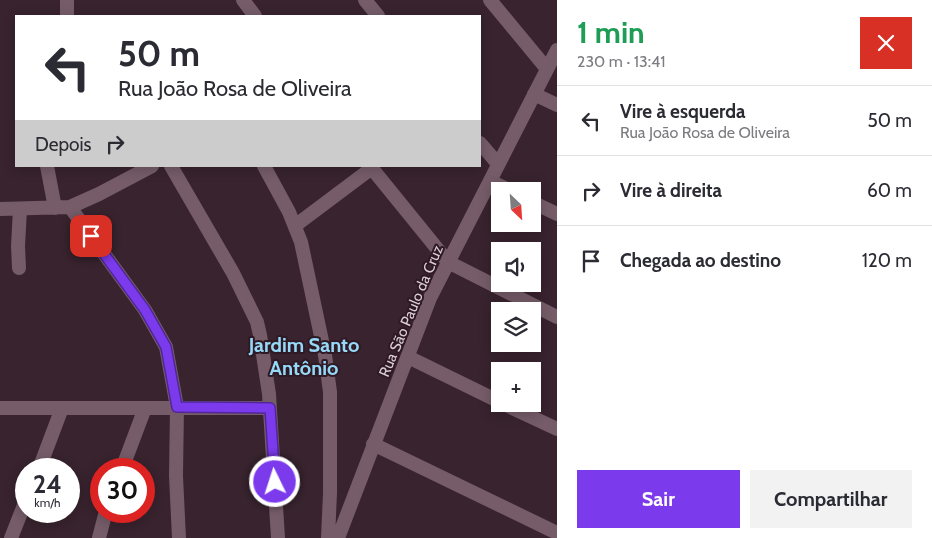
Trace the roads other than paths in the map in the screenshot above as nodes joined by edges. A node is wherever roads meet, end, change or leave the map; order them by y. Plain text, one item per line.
1 (67, 0) edge
2 (243, 0) edge
3 (365, 0) edge
4 (490, 0) edge
5 (67, 15) edge
6 (255, 15) edge
7 (377, 15) edge
8 (557, 50) edge
9 (547, 69) junction
10 (534, 94) junction
11 (557, 105) edge
12 (481, 144) edge
13 (498, 164) junction
14 (47, 167) edge
15 (150, 167) edge
16 (172, 167) edge
17 (265, 167) edge
18 (371, 167) edge
19 (490, 181) joint
20 (541, 206) edge
21 (63, 208) junction
22 (0, 209) edge
23 (20, 209) junction
24 (557, 214) edge
25 (296, 226) junction
26 (448, 262) junction
27 (19, 268) dead end
28 (557, 318) edge
29 (408, 357) junction
30 (491, 398) edge
31 (177, 407) junction
32 (0, 408) edge
33 (62, 408) junction
34 (145, 408) junction
35 (270, 408) junction
36 (520, 412) edge
37 (557, 430) edge
38 (374, 444) junction
39 (43, 458) edge
40 (126, 458) edge
41 (330, 493) junction
42 (348, 512) junction
43 (17, 523) edge
44 (103, 523) edge
45 (557, 533) edge
46 (11, 538) edge
47 (99, 538) edge
48 (179, 538) edge
49 (278, 538) edge
50 (328, 538) edge
51 (338, 538) edge

1 - 5 street
2 - 6 street
3 - 7 street
4 - 9 street
8 - 9 street, Rua São Paulo da Cruz
9 - 10 street, Rua São Paulo da Cruz
10 - 11 street
10 - 13 street, Rua São Paulo da Cruz
12 - 13 street
13 - 19 street, Rua São Paulo da Cruz
14 - 21 street
15 - 21 street
16 - 35 street
17 - 25 street
18 - 25 street
18 - 26 street
19 - 26 street, Rua São Paulo da Cruz
20 - 24 street
21 - 23 street
21 - 31 street
22 - 23 street
23 - 27 street
25 - 41 street
26 - 28 street
26 - 29 street, Rua São Paulo da Cruz
29 - 30 street
29 - 38 street, Rua São Paulo da Cruz
31 - 34 street
31 - 35 street
31 - 48 street
32 - 33 street
33 - 34 street
33 - 39 street
34 - 40 street
35 - 49 street
36 - 37 street
38 - 42 street, Rua São Paulo da Cruz
38 - 45 street
41 - 42 street
41 - 50 street
42 - 51 street, Rua São Paulo da Cruz
43 - 46 street
44 - 47 street

